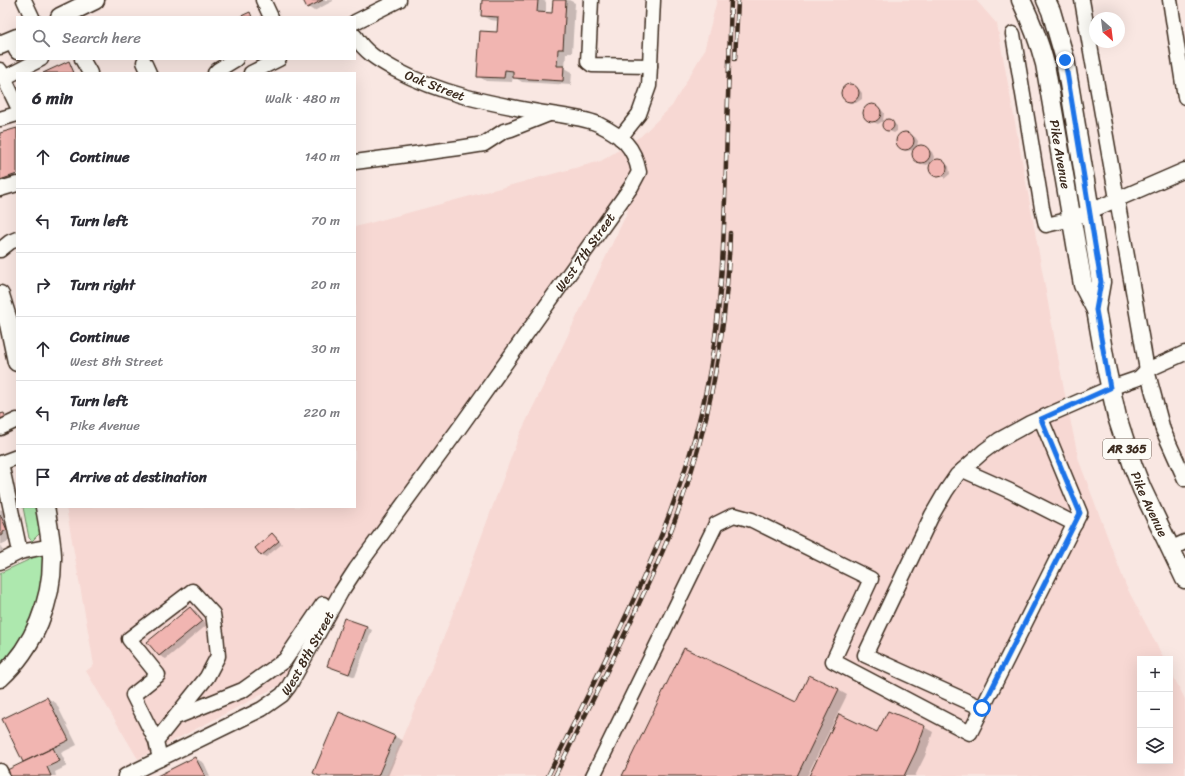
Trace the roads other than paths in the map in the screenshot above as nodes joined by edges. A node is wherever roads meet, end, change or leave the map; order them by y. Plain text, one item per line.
1 (24, 0) edge
2 (95, 0) edge
3 (263, 0) edge
4 (399, 0) edge
5 (591, 0) edge
6 (652, 0) edge
7 (1021, 0) edge
8 (1046, 0) edge
9 (1082, 0) edge
10 (1170, 0) edge
11 (32, 16) edge
12 (62, 16) edge
13 (271, 16) edge
14 (356, 22) edge
15 (1013, 34) dead end
16 (356, 38) edge
17 (36, 60) edge
18 (82, 60) edge
19 (234, 60) edge
20 (277, 60) edge
21 (22, 63) edge
22 (650, 66) junction
23 (88, 72) edge
24 (216, 72) edge
25 (253, 72) edge
26 (2, 74) edge
27 (1185, 97) edge
28 (16, 103) edge
29 (501, 105) junction
30 (16, 114) edge
31 (549, 114) junction
32 (0, 119) edge
33 (504, 131) junction
34 (620, 138) junction
35 (356, 162) edge
36 (1185, 170) edge
37 (16, 184) edge
38 (0, 189) edge
39 (1117, 200) junction
40 (1090, 212) junction
41 (1072, 219) junction
42 (16, 240) edge
43 (0, 250) edge
44 (0, 295) edge
45 (1096, 310) junction
46 (10, 340) edge
47 (1185, 353) edge
48 (16, 359) edge
49 (1147, 370) junction
50 (1110, 388) junction
51 (1041, 419) junction
52 (16, 420) edge
53 (0, 428) edge
54 (16, 457) edge
55 (432, 465) joint
56 (963, 470) junction
57 (1, 473) edge
58 (1185, 479) edge
59 (45, 508) edge
60 (1075, 524) junction
61 (1178, 545) edge
62 (51, 546) junction
63 (20, 552) junction
64 (0, 562) edge
65 (1185, 579) edge
66 (323, 604) dead end
67 (0, 678) edge
68 (982, 708) junction
69 (176, 717) junction
70 (156, 741) junction
71 (160, 759) junction
72 (0, 771) edge
73 (2, 776) edge
74 (125, 776) edge
75 (593, 776) edge

1 - 11 street
2 - 12 main road
3 - 13 street
4 - 14 street
5 - 22 street
6 - 22 street
7 - 41 main road, Pike Avenue / AR 365
8 - 40 main road, Pike Avenue / AR 365
9 - 39 street
10 - 27 street
15 - 41 street
16 - 29 street, Oak Street
17 - 21 street
18 - 23 street
19 - 24 street
20 - 25 street
21 - 26 street
22 - 34 street
26 - 28 street
29 - 31 street, West 7th Street
29 - 33 street
30 - 32 street
31 - 33 street
31 - 34 street, West 7th Street
33 - 35 street
34 - 55 street, West 7th Street
36 - 39 street
37 - 38 street
39 - 40 street
39 - 49 street
40 - 41 street
40 - 45 main road, Pike Avenue / AR 365
41 - 45 main road, Pike Avenue / AR 365
42 - 43 street
44 - 46 main road
45 - 50 main road, Pike Avenue / AR 365
46 - 48 main road
47 - 49 street
49 - 50 street
49 - 58 street
50 - 51 street
50 - 61 main road, Pike Avenue / AR 365
51 - 56 street
51 - 60 street
52 - 53 street
54 - 57 street
55 - 71 street, West 8th Street
56 - 60 street
56 - 68 street
57 - 63 street
59 - 62 main road
60 - 68 street
61 - 65 main road, Pike Avenue / AR 365
62 - 63 street
62 - 67 main road
63 - 64 street
66 - 69 street
68 - 75 street
69 - 70 street
69 - 70 street
70 - 71 street
71 - 74 street, West 8th Street
72 - 73 street

